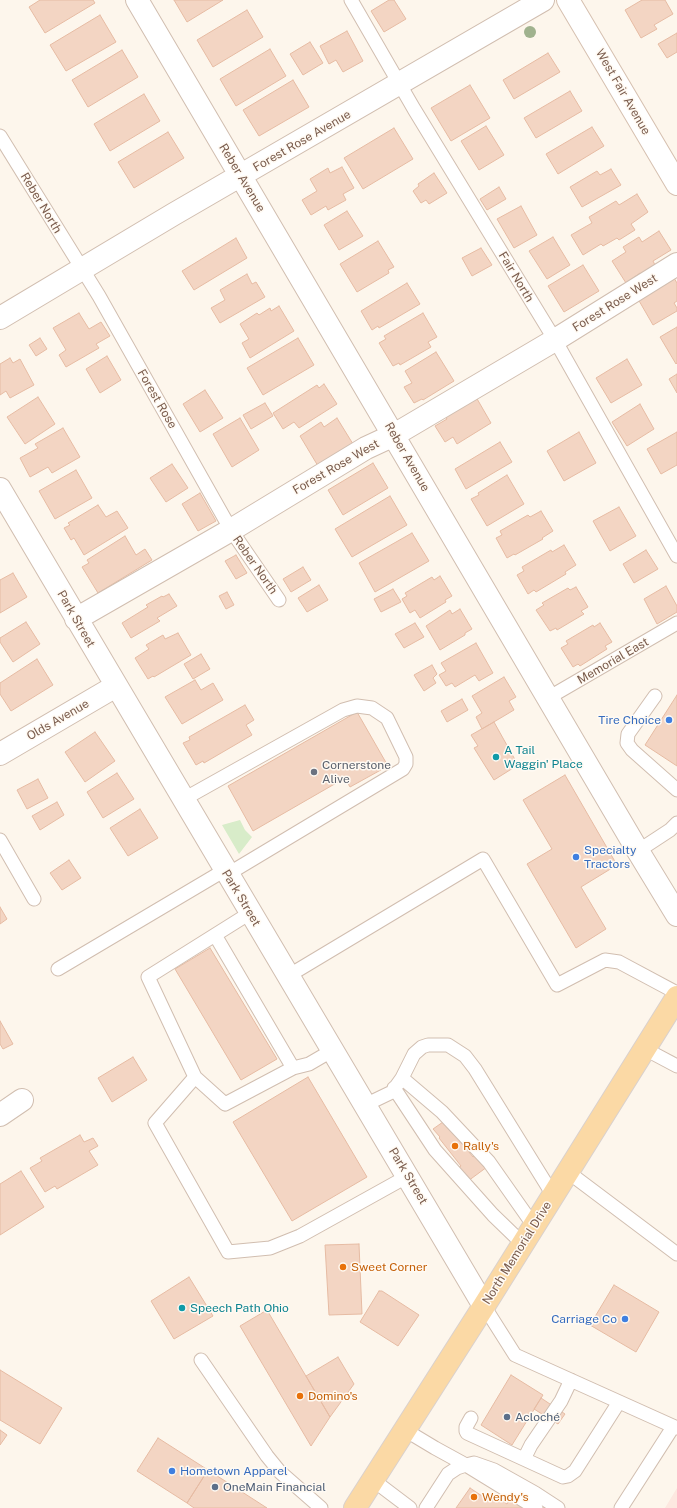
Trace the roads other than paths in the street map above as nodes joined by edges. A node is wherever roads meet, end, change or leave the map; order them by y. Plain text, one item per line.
1 (137, 0) edge
2 (351, 0) edge
3 (543, 0) edge
4 (568, 0) edge
5 (400, 84) junction
6 (0, 136) edge
7 (242, 176) junction
8 (677, 184) edge
9 (677, 264) edge
10 (82, 269) junction
11 (0, 318) edge
12 (555, 340) junction
13 (394, 435) junction
14 (0, 489) edge
15 (231, 530) junction
16 (677, 556) edge
17 (279, 600) dead end
18 (76, 619) junction
19 (677, 623) edge
20 (116, 686) junction
21 (655, 696) dead end
22 (548, 698) junction
23 (0, 754) edge
24 (677, 790) edge
25 (184, 799) junction
26 (677, 823) edge
27 (0, 840) edge
28 (638, 851) junction
29 (226, 872) junction
30 (34, 899) dead end
31 (250, 913) junction
32 (677, 914) edge
33 (215, 935) junction
34 (58, 970) dead end
35 (288, 976) junction
36 (677, 993) edge
37 (677, 998) edge
38 (645, 1049) junction
39 (333, 1050) junction
40 (677, 1066) edge
41 (293, 1068) junction
42 (195, 1077) junction
43 (402, 1078) junction
44 (394, 1088) junction
45 (22, 1100) dead end
46 (365, 1104) junction
47 (0, 1115) edge
48 (568, 1172) junction
49 (408, 1176) junction
50 (553, 1195) junction
51 (528, 1235) junction
52 (677, 1254) edge
53 (484, 1306) junction
54 (201, 1360) dead end
55 (571, 1380) junction
56 (619, 1402) junction
57 (471, 1418) dead end
58 (675, 1427) edge
59 (405, 1430) junction
60 (524, 1459) junction
61 (466, 1465) junction
62 (373, 1480) junction
63 (321, 1508) edge
64 (355, 1508) edge
65 (410, 1508) edge
66 (426, 1508) edge
67 (536, 1508) edge
68 (558, 1508) edge
69 (621, 1508) edge

1 - 7 street, Reber Avenue
2 - 5 lane, Fair North
3 - 5 street, Forest Rose Avenue
4 - 8 street, West Fair Avenue
5 - 7 street, Forest Rose Avenue
5 - 12 lane, Fair North
6 - 10 lane, Reber North
7 - 10 street, Forest Rose Avenue
7 - 13 street, Reber Avenue
9 - 12 street, Forest Rose West
10 - 11 street, Forest Rose Avenue
10 - 15 lane, Forest Rose
12 - 13 street, Forest Rose West
12 - 16 lane, Fair North
13 - 15 street, Forest Rose West
13 - 22 street, Reber Avenue
14 - 18 street, Park Street
15 - 17 lane, Reber North
15 - 18 street, Forest Rose West
18 - 20 street, Park Street
19 - 22 lane, Memorial East
20 - 23 street, Olds Avenue
20 - 25 street, Park Street
21 - 24 lane
22 - 28 street, Reber Avenue
25 - 29 street, Park Street
25 - 29 lane
26 - 28 lane
27 - 30 lane
28 - 32 street, Reber Avenue
29 - 31 street, Park Street
29 - 34 lane
31 - 33 lane
31 - 35 street, Park Street
33 - 41 lane
33 - 42 lane
35 - 36 lane
35 - 39 street, Park Street
37 - 38 main road, North Memorial Drive
38 - 40 lane
38 - 48 main road, North Memorial Drive
39 - 41 lane
39 - 46 street, Park Street
41 - 42 lane
42 - 49 lane
43 - 44 lane
43 - 50 lane
43 - 51 lane
44 - 46 lane
44 - 51 lane
45 - 47 street
46 - 49 street, Park Street
48 - 50 main road, North Memorial Drive
48 - 52 lane
49 - 53 street, Park Street
50 - 51 main road, North Memorial Drive
51 - 53 main road, North Memorial Drive
53 - 55 lane
53 - 59 main road, North Memorial Drive
54 - 63 lane
55 - 56 lane
55 - 60 lane
56 - 58 lane
56 - 60 lane
57 - 60 lane
58 - 69 lane
59 - 61 lane
59 - 62 main road, North Memorial Drive
61 - 66 lane
61 - 67 lane
61 - 68 lane
62 - 64 main road, North Memorial Drive
62 - 65 lane

